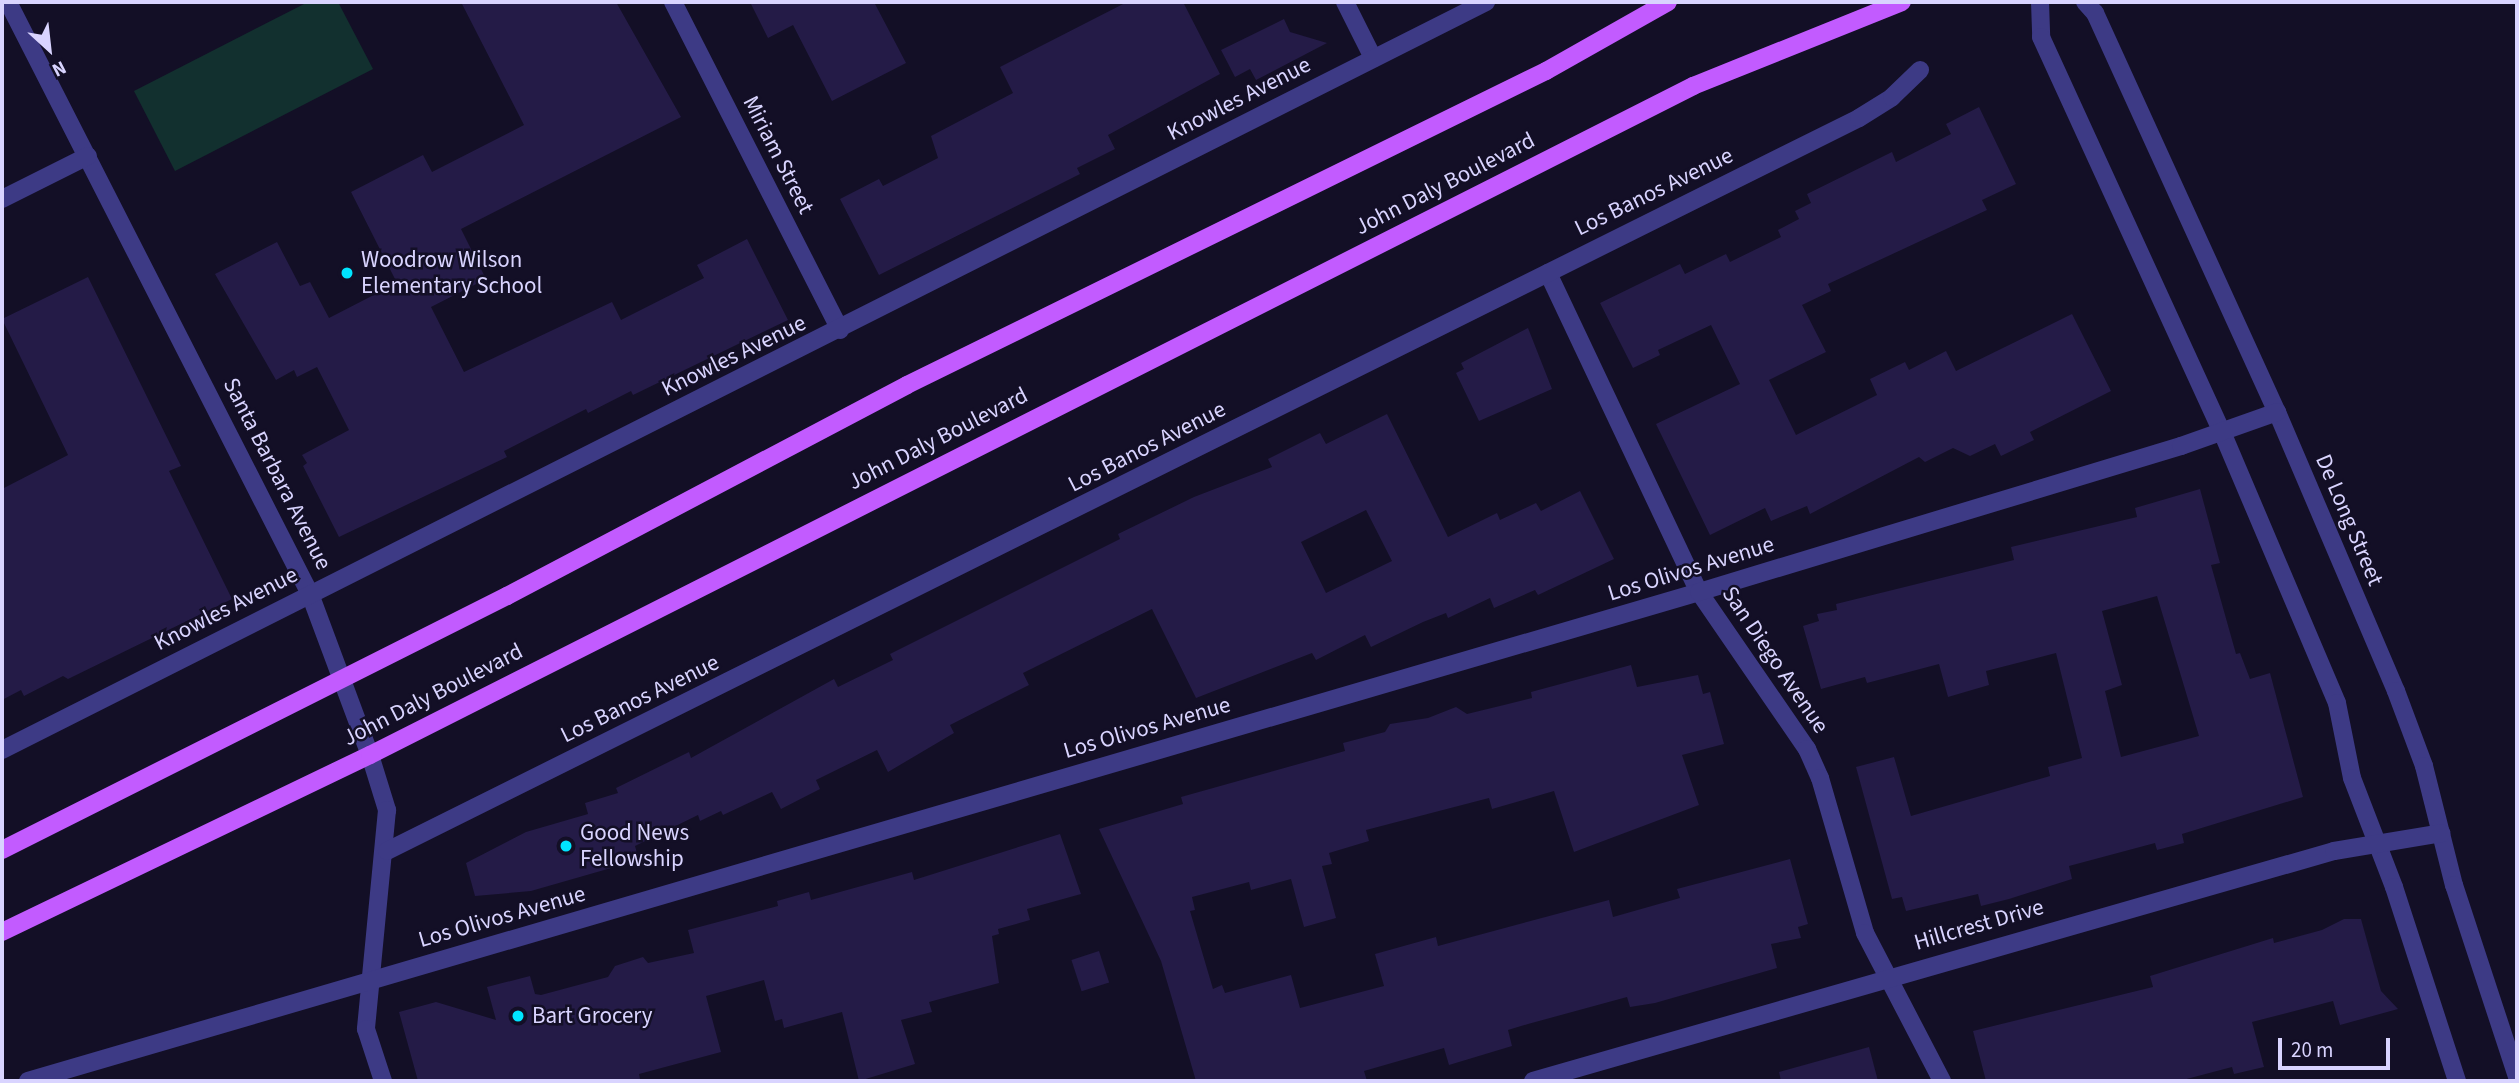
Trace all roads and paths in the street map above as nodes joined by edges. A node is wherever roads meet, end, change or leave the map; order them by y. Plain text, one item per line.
1 (8, 2) edge
2 (673, 2) edge
3 (1345, 2) edge
4 (1486, 2) edge
5 (1668, 2) edge
6 (1902, 2) edge
7 (2039, 2) edge
8 (2085, 2) edge
9 (1373, 58) junction
10 (1920, 70) dead end
11 (88, 156) junction
12 (2, 199) edge
13 (1548, 273) junction
14 (839, 330) junction
15 (2277, 412) junction
16 (2222, 432) junction
17 (1699, 592) junction
18 (310, 594) junction
19 (342, 679) junction
20 (2, 750) edge
21 (370, 755) junction
22 (2442, 833) junction
23 (2373, 842) junction
24 (2, 850) edge
25 (387, 851) junction
26 (2, 932) edge
27 (1888, 976) junction
28 (368, 981) junction
29 (2517, 1077) edge
30 (28, 1081) edge
31 (383, 1081) edge
32 (1533, 1081) edge
33 (1942, 1081) edge
34 (2457, 1081) edge

1 - 11 street, Santa Barbara Avenue
2 - 14 street, Miriam Street
3 - 9 street
4 - 9 street, Knowles Avenue
5 - 19 main road
6 - 21 main road, John Daly Boulevard
7 - 16 street
8 - 15 street, De Long Street
9 - 14 street, Knowles Avenue
10 - 13 street, Los Banos Avenue
11 - 12 street
11 - 18 street, Santa Barbara Avenue
13 - 17 street, San Diego Avenue
13 - 25 street, Los Banos Avenue
14 - 18 street, Knowles Avenue
15 - 16 street, Los Olivos Avenue
15 - 22 street, De Long Street
16 - 17 street, Los Olivos Avenue
16 - 23 street
17 - 27 street, San Diego Avenue
17 - 28 street, Los Olivos Avenue
18 - 19 street, Santa Barbara Avenue
18 - 20 street, Knowles Avenue
19 - 21 street, Santa Barbara Avenue
19 - 24 main road
21 - 25 street, Santa Barbara Avenue
21 - 26 main road, John Daly Boulevard
22 - 23 street, Hillcrest Drive
22 - 29 street, De Long Street
23 - 27 street, Hillcrest Drive
23 - 34 street
25 - 28 street, Santa Barbara Avenue
27 - 32 street, Hillcrest Drive
27 - 33 street, San Diego Avenue
28 - 30 street, Los Olivos Avenue
28 - 31 street, Santa Barbara Avenue

